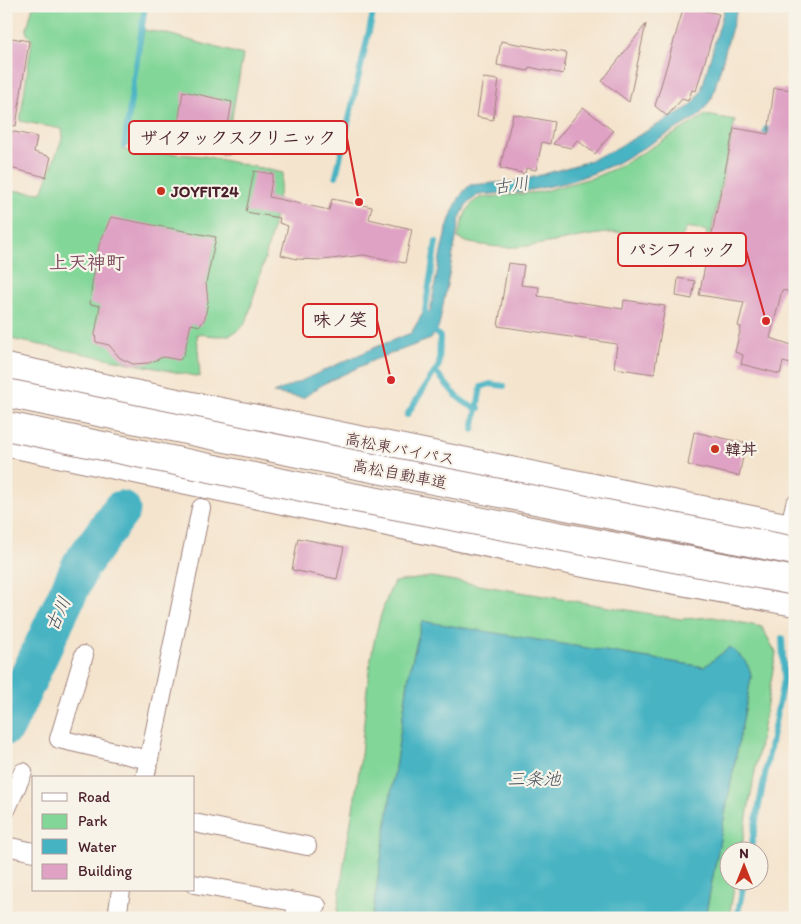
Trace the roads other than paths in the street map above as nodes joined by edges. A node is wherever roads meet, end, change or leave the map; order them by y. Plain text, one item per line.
1 (6, 368) edge
2 (6, 388) edge
3 (6, 393) edge
4 (6, 426) edge
5 (6, 431) edge
6 (6, 442) edge
7 (598, 490) junction
8 (201, 508) dead end
9 (793, 528) edge
10 (580, 562) junction
11 (795, 580) edge
12 (784, 599) edge
13 (84, 655) dead end
14 (149, 760) junction
15 (23, 772) dead end
16 (145, 776) edge
17 (6, 810) edge
18 (195, 823) edge
19 (6, 846) edge
20 (307, 846) dead end
21 (32, 852) edge
22 (195, 884) edge
23 (121, 892) edge
24 (317, 906) dead end
25 (296, 910) edge
26 (117, 918) edge

1 - 7 highway, 高松東バイパス
2 - 7 highway
3 - 9 highway, 高松自動車道, bridge
4 - 11 highway, 高松自動車道, bridge
5 - 10 highway
6 - 10 highway
7 - 9 highway, 高松東バイパス
8 - 14 street
9 - 12 street
10 - 12 highway
13 - 14 street
14 - 16 street
15 - 17 street
18 - 20 street
19 - 21 street
22 - 25 street
23 - 26 street
24 - 25 street

